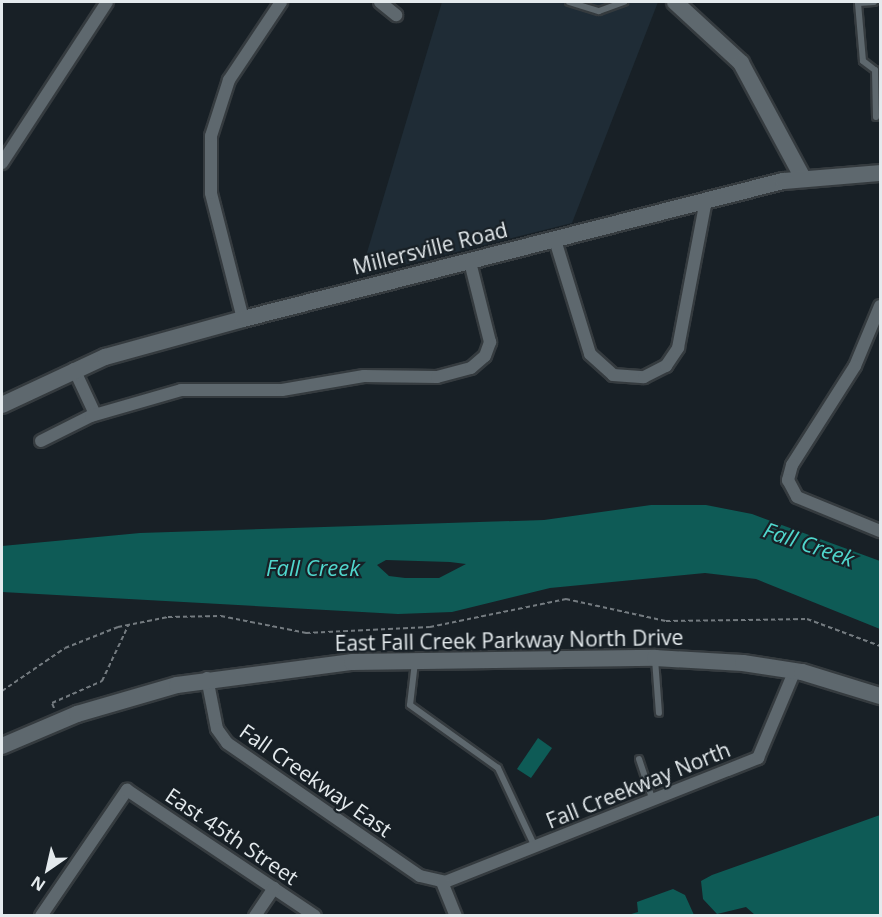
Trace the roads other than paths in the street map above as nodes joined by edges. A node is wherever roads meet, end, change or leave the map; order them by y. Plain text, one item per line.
1 (106, 2) edge
2 (281, 2) edge
3 (380, 2) edge
4 (569, 2) edge
5 (624, 2) edge
6 (675, 2) edge
7 (858, 2) edge
8 (874, 2) edge
9 (396, 15) dead end
10 (876, 117) dead end
11 (2, 163) edge
12 (880, 172) edge
13 (803, 178) junction
14 (706, 200) junction
15 (555, 240) junction
16 (470, 262) junction
17 (880, 306) edge
18 (243, 319) junction
19 (74, 369) junction
20 (2, 405) edge
21 (95, 414) junction
22 (41, 441) dead end
23 (880, 531) edge
24 (655, 658) junction
25 (416, 659) junction
26 (795, 670) junction
27 (207, 678) junction
28 (880, 696) edge
29 (659, 713) dead end
30 (2, 746) edge
31 (639, 759) dead end
32 (652, 798) junction
33 (535, 847) junction
34 (442, 882) junction
35 (274, 888) junction
36 (41, 915) edge
37 (255, 915) edge
38 (315, 915) edge
39 (456, 915) edge

1 - 11 street
2 - 18 street
3 - 9 street
4 - 5 lane
6 - 13 street
7 - 8 lane
7 - 10 lane
12 - 13 street, Millersville Road
13 - 14 street, Millersville Road
14 - 15 street, Millersville Road
14 - 15 street
15 - 16 street, Millersville Road
16 - 18 street, Millersville Road
16 - 21 street
17 - 23 street
18 - 19 street, Millersville Road
19 - 20 street, Millersville Road
19 - 21 street
21 - 22 street
24 - 25 street, East Fall Creek Parkway North Drive
24 - 26 street, East Fall Creek Parkway North Drive
24 - 29 lane
25 - 27 street, East Fall Creek Parkway North Drive
25 - 33 lane
26 - 28 street, East Fall Creek Parkway North Drive
26 - 32 street, Fall Creekway North
27 - 30 street, East Fall Creek Parkway North Drive
27 - 34 street, Fall Creekway East
31 - 32 lane
32 - 33 street, Fall Creekway North
33 - 34 street, Fall Creekway North
34 - 39 street
35 - 36 street, East 45th Street
35 - 37 street
35 - 38 street, East 45th Street

